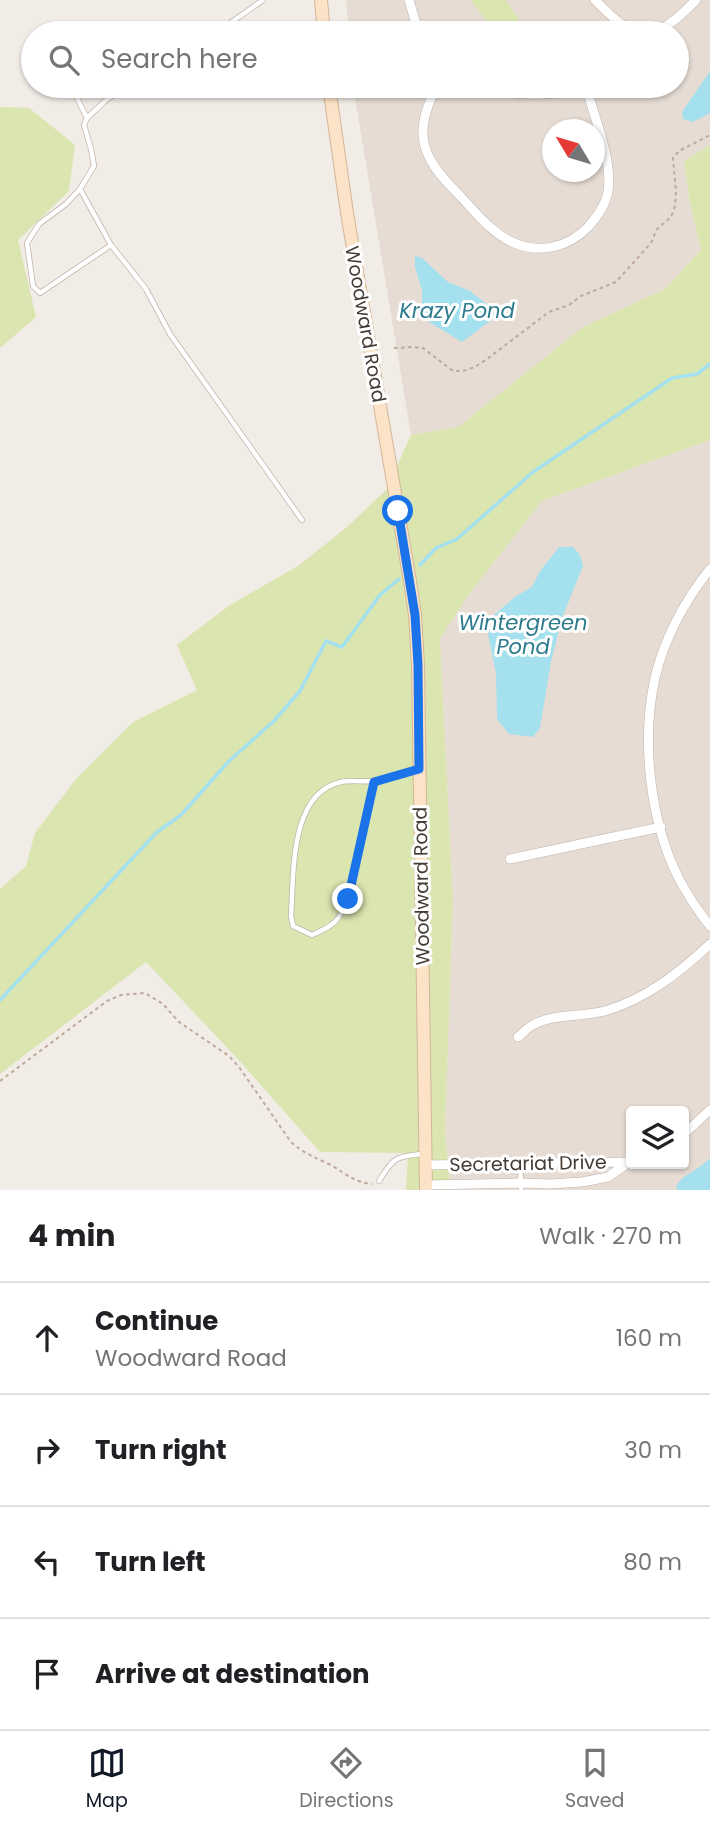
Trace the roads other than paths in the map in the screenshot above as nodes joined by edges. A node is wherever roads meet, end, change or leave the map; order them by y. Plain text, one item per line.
1 (263, 0) edge
2 (321, 0) edge
3 (409, 0) edge
4 (595, 0) edge
5 (696, 0) edge
6 (233, 21) edge
7 (323, 21) edge
8 (415, 21) edge
9 (617, 21) edge
10 (674, 21) edge
11 (77, 98) edge
12 (109, 98) edge
13 (331, 98) edge
14 (431, 98) edge
15 (591, 98) edge
16 (88, 118) junction
17 (80, 190) junction
18 (111, 245) junction
19 (302, 520) dead end
20 (710, 569) edge
21 (419, 769) junction
22 (374, 782) junction
23 (661, 827) junction
24 (510, 859) dead end
25 (710, 926) edge
26 (710, 944) edge
27 (518, 1037) dead end
28 (710, 1110) edge
29 (689, 1129) edge
30 (426, 1159) junction
31 (626, 1161) edge
32 (520, 1164) junction
33 (626, 1164) edge
34 (379, 1181) road end
35 (521, 1186) edge
36 (426, 1187) edge

1 - 6 lane
2 - 7 street
3 - 8 street
4 - 9 street
5 - 10 street
11 - 16 lane
12 - 16 lane
13 - 21 street, Woodward Road
14 - 15 street
16 - 17 lane
17 - 18 lane
17 - 18 lane
18 - 19 lane
20 - 23 street
21 - 22 lane
21 - 30 street, Woodward Road
22 - 22 lane
23 - 24 street
23 - 25 street
26 - 27 street
28 - 29 street
30 - 32 street, Secretariat Drive
30 - 34 lane
30 - 36 street, Woodward Road
31 - 32 street, Secretariat Drive
32 - 35 lane
33 - 35 street, Secretariat Drive
35 - 36 street, Secretariat Drive

